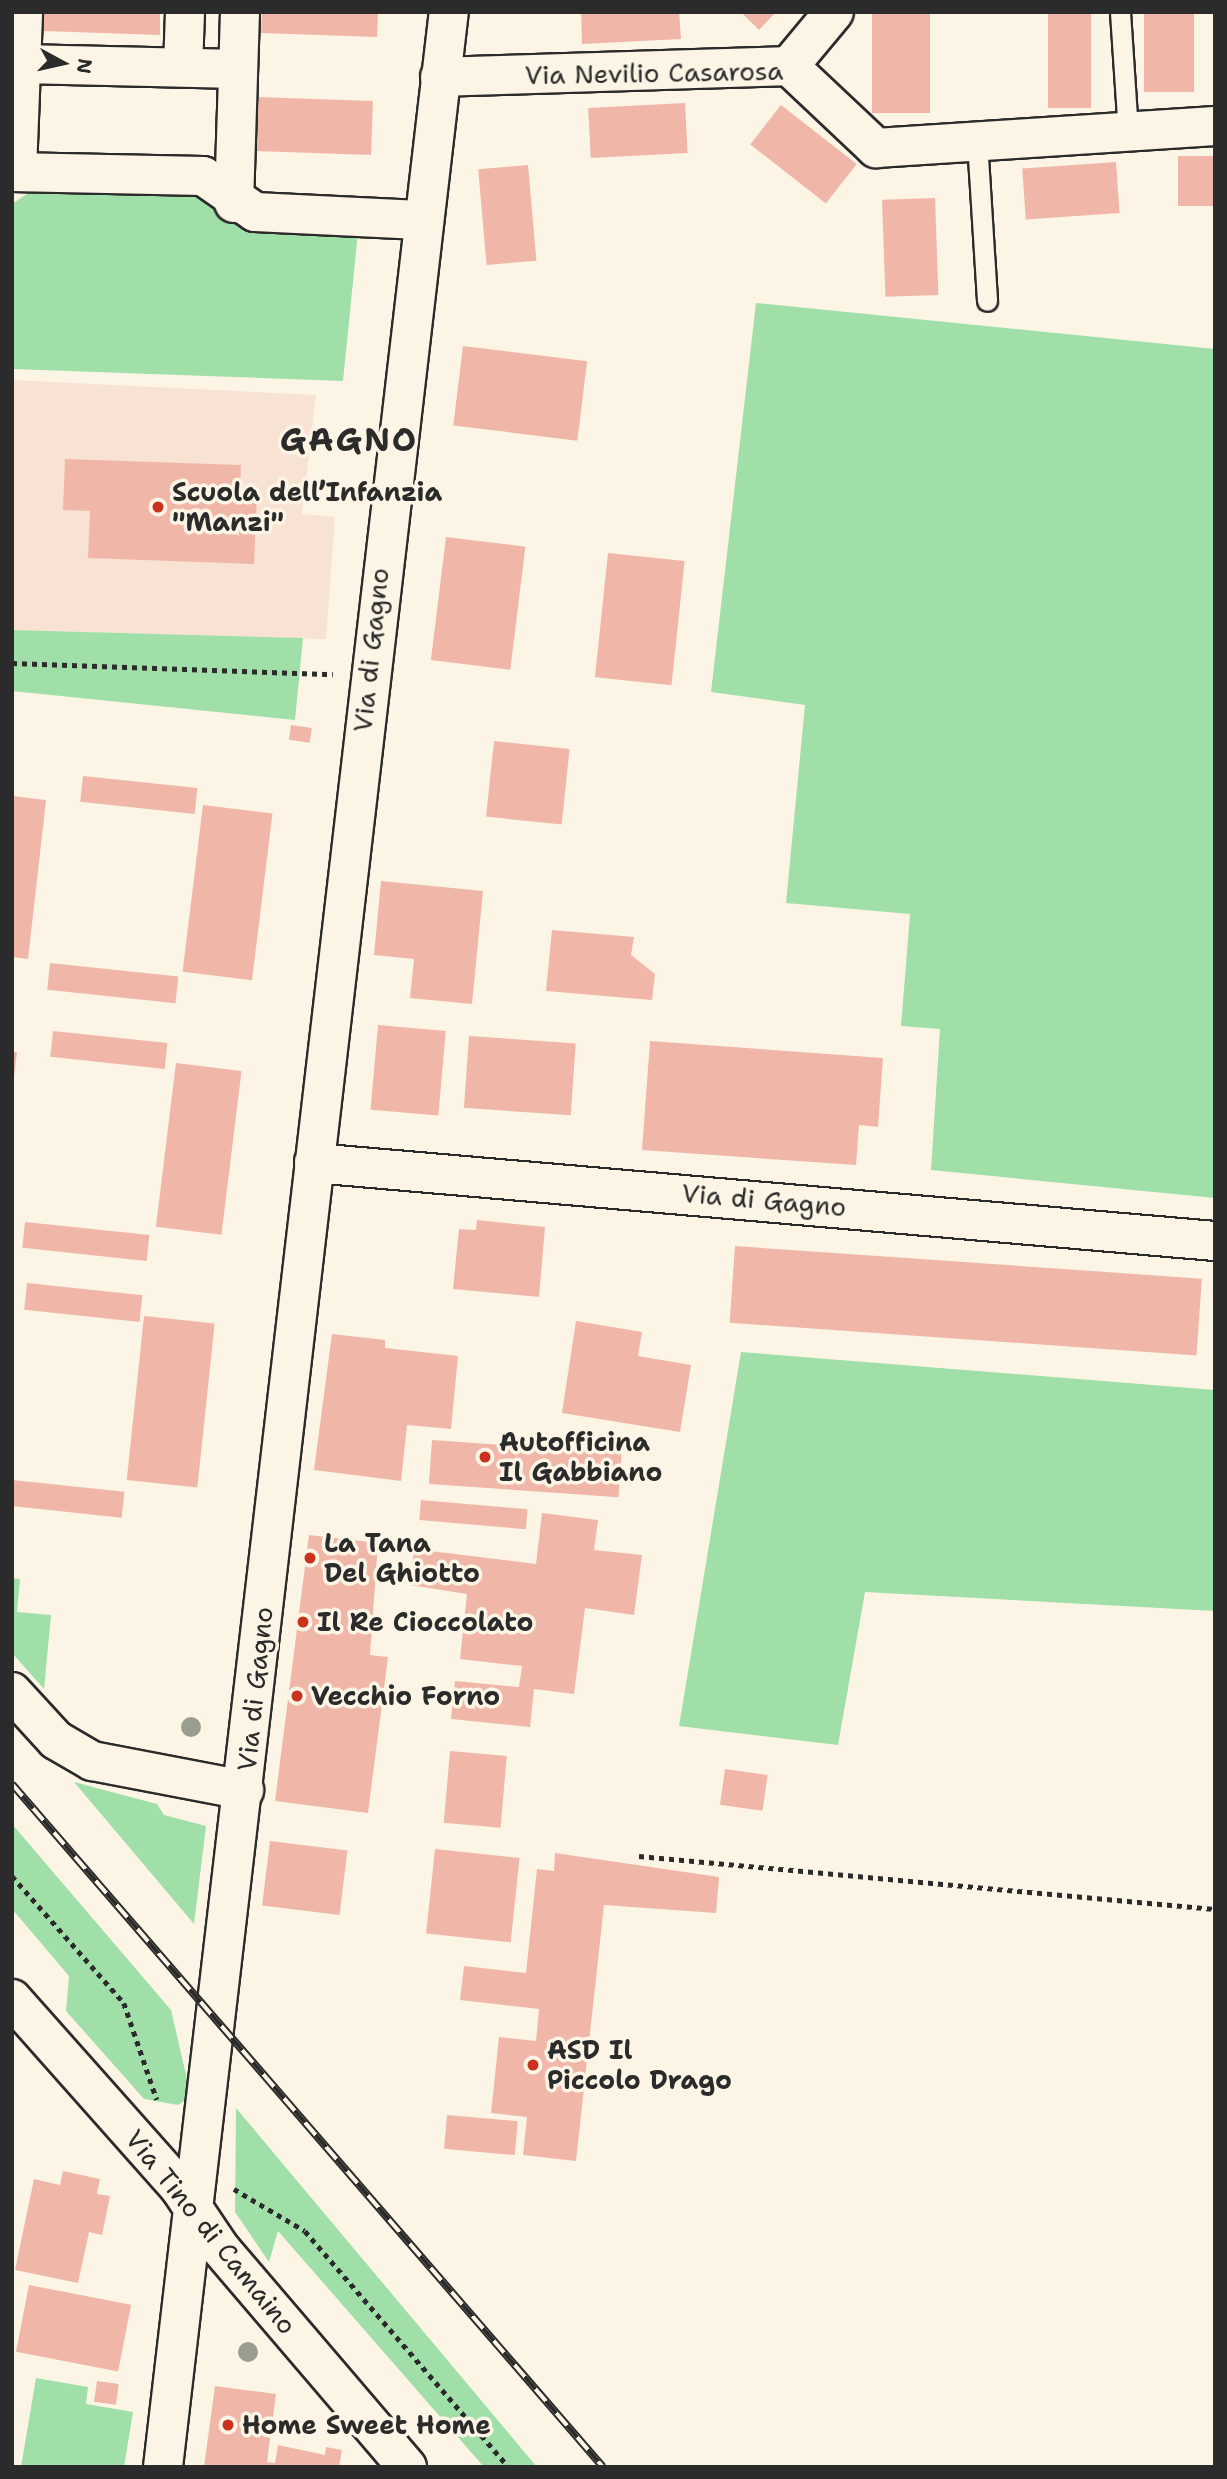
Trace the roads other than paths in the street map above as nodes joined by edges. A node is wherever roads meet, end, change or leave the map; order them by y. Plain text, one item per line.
1 (23, 12) edge
2 (185, 12) edge
3 (240, 12) edge
4 (449, 12) edge
5 (834, 12) edge
6 (1120, 12) edge
7 (21, 64) junction
8 (789, 66) junction
9 (183, 67) junction
10 (238, 69) junction
11 (440, 77) junction
12 (1215, 126) edge
13 (1128, 131) junction
14 (977, 141) junction
15 (15, 171) edge
16 (233, 203) junction
17 (420, 220) junction
18 (987, 301) dead end
19 (314, 1163) junction
20 (1215, 1241) edge
21 (12, 1692) edge
22 (244, 1790) junction
23 (12, 1998) edge
24 (197, 2216) junction
25 (163, 2467) edge
26 (407, 2467) edge

1 - 7 street
2 - 9 street
3 - 10 street
4 - 11 street, Via di Gagno
5 - 8 street
6 - 13 lane
7 - 9 street
7 - 15 street
8 - 11 street, Via Nevilio Casarosa
8 - 14 street, Via Nevilio Casarosa
9 - 10 street
10 - 16 street
11 - 17 street, Via di Gagno
12 - 13 street, Via Nevilio Casarosa
13 - 14 street, Via Nevilio Casarosa
14 - 18 lane
15 - 16 street
16 - 17 street
17 - 19 street, Via di Gagno
19 - 20 street, Via di Gagno
19 - 22 street, Via di Gagno
21 - 22 street
22 - 24 street, Via di Gagno
23 - 24 street, Via Tino di Camaino
24 - 25 street, Via di Gagno
24 - 26 street, Via Tino di Camaino

